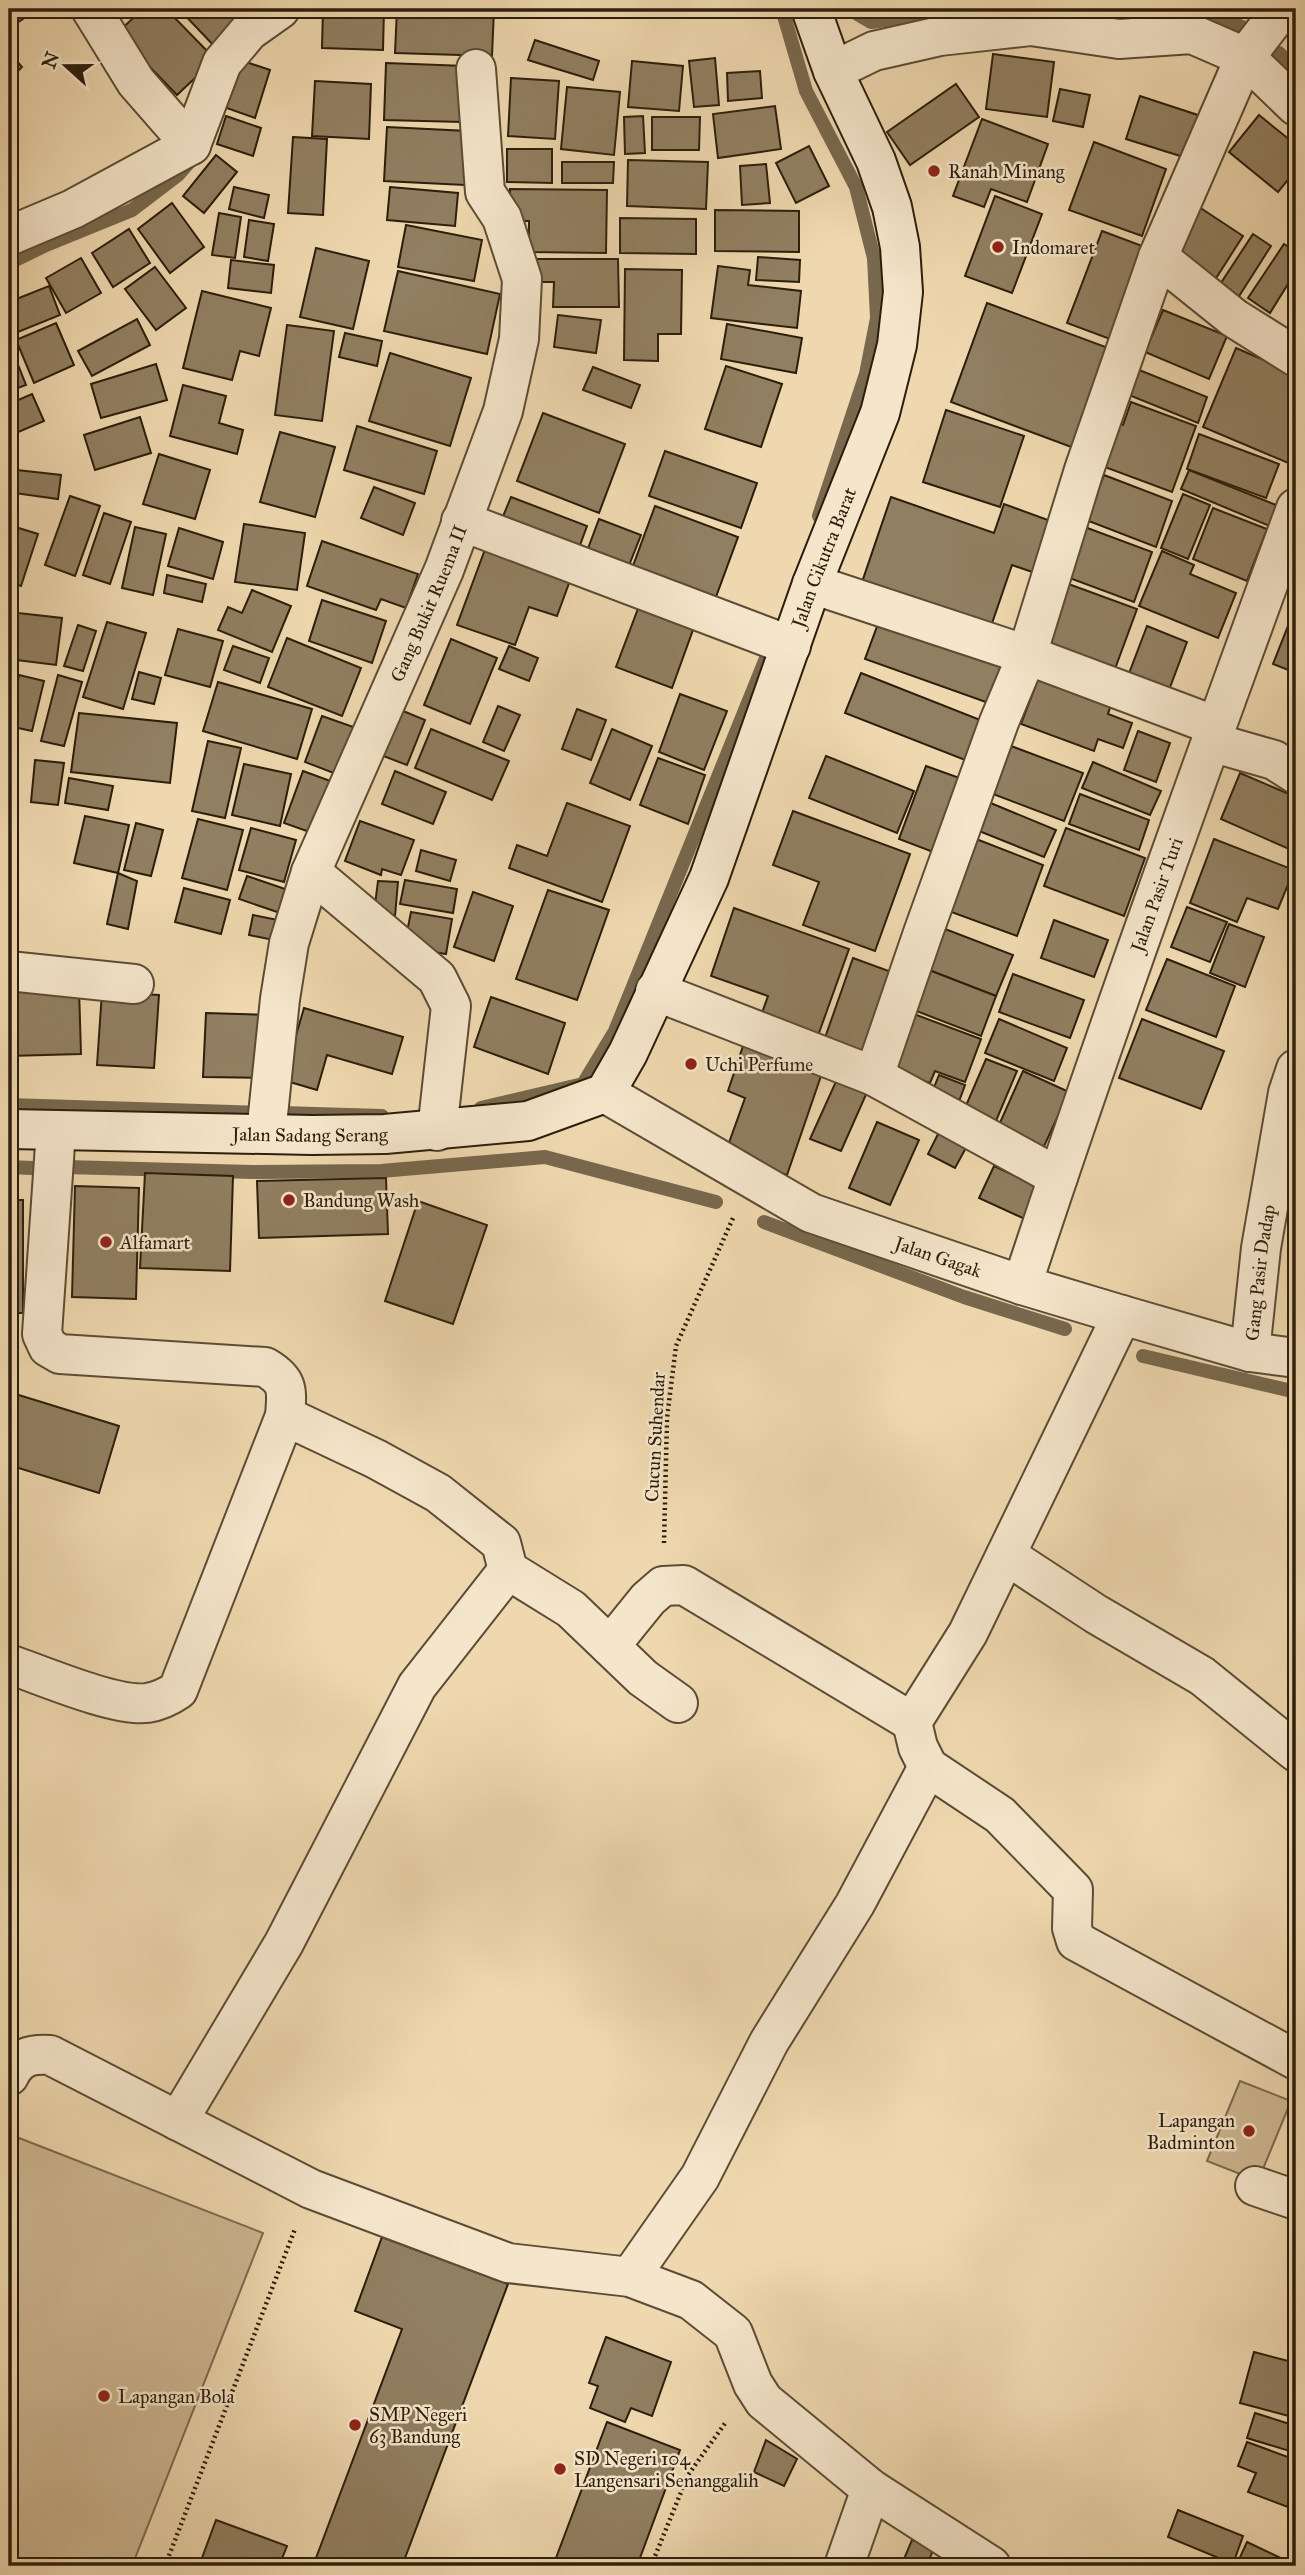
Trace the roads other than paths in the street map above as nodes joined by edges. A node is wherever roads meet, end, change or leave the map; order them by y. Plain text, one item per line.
1 (91, 9) edge
2 (280, 9) edge
3 (811, 9) edge
4 (1282, 9) edge
5 (1245, 57) junction
6 (476, 69) dead end
7 (833, 71) junction
8 (1296, 106) edge
9 (191, 145) junction
10 (9, 236) edge
11 (1157, 257) junction
12 (1296, 358) edge
13 (1296, 508) edge
14 (461, 521) junction
15 (812, 584) junction
16 (791, 646) junction
17 (1027, 655) junction
18 (1214, 734) junction
19 (1296, 774) edge
20 (310, 873) junction
21 (9, 971) edge
22 (134, 984) dead end
23 (655, 991) junction
24 (1296, 1069) edge
25 (874, 1076) junction
26 (605, 1093) junction
27 (9, 1129) edge
28 (56, 1130) junction
29 (437, 1130) junction
30 (266, 1134) junction
31 (1058, 1177) junction
32 (1022, 1285) junction
33 (1122, 1315) junction
34 (1250, 1352) junction
35 (1296, 1358) edge
36 (285, 1416) junction
37 (1006, 1555) junction
38 (508, 1570) junction
39 (610, 1646) junction
40 (9, 1664) edge
41 (678, 1703) dead end
42 (912, 1722) junction
43 (1296, 1752) edge
44 (928, 1767) junction
45 (1296, 2060) edge
46 (9, 2076) edge
47 (178, 2121) junction
48 (1255, 2186) dead end
49 (1296, 2200) edge
50 (630, 2277) junction
51 (872, 2489) junction
52 (844, 2566) edge
53 (991, 2566) edge

1 - 9 street
2 - 9 street
3 - 7 street, Jalan Cikutra Barat
4 - 5 street
5 - 7 street
5 - 8 street
5 - 11 street
6 - 14 street, Gang Bukit Ruema II
7 - 15 street, Jalan Cikutra Barat
9 - 10 street
11 - 12 street
11 - 17 street
13 - 18 street, Jalan Pasir Turi
14 - 16 street
14 - 20 street, Gang Bukit Ruema II
15 - 16 street, Jalan Cikutra Barat
15 - 17 street
16 - 23 street, Jalan Cikutra Barat
17 - 18 street
17 - 25 street
18 - 19 street
18 - 31 street, Jalan Pasir Turi
20 - 29 street
20 - 30 street, Gang Bukit Ruema II
21 - 22 street
23 - 25 street
23 - 26 street, Jalan Cikutra Barat
24 - 34 street, Gang Pasir Dadap
25 - 31 street
26 - 29 street, Jalan Sadang Serang
26 - 32 street, Jalan Gagak
27 - 28 street, Jalan Sadang Serang
28 - 30 street, Jalan Sadang Serang
28 - 36 street
29 - 30 street, Jalan Sadang Serang
31 - 32 street, Jalan Pasir Turi
32 - 33 street, Jalan Gagak
33 - 34 street, Jalan Gagak
33 - 37 street
34 - 35 street, Jalan Gagak
36 - 38 street
36 - 40 street
37 - 42 street
37 - 43 street
38 - 39 street
38 - 47 street
39 - 41 street
39 - 42 street
42 - 44 street
44 - 45 street
44 - 50 street
46 - 47 street
47 - 50 street
48 - 49 street
50 - 51 street
51 - 52 street
51 - 53 street

